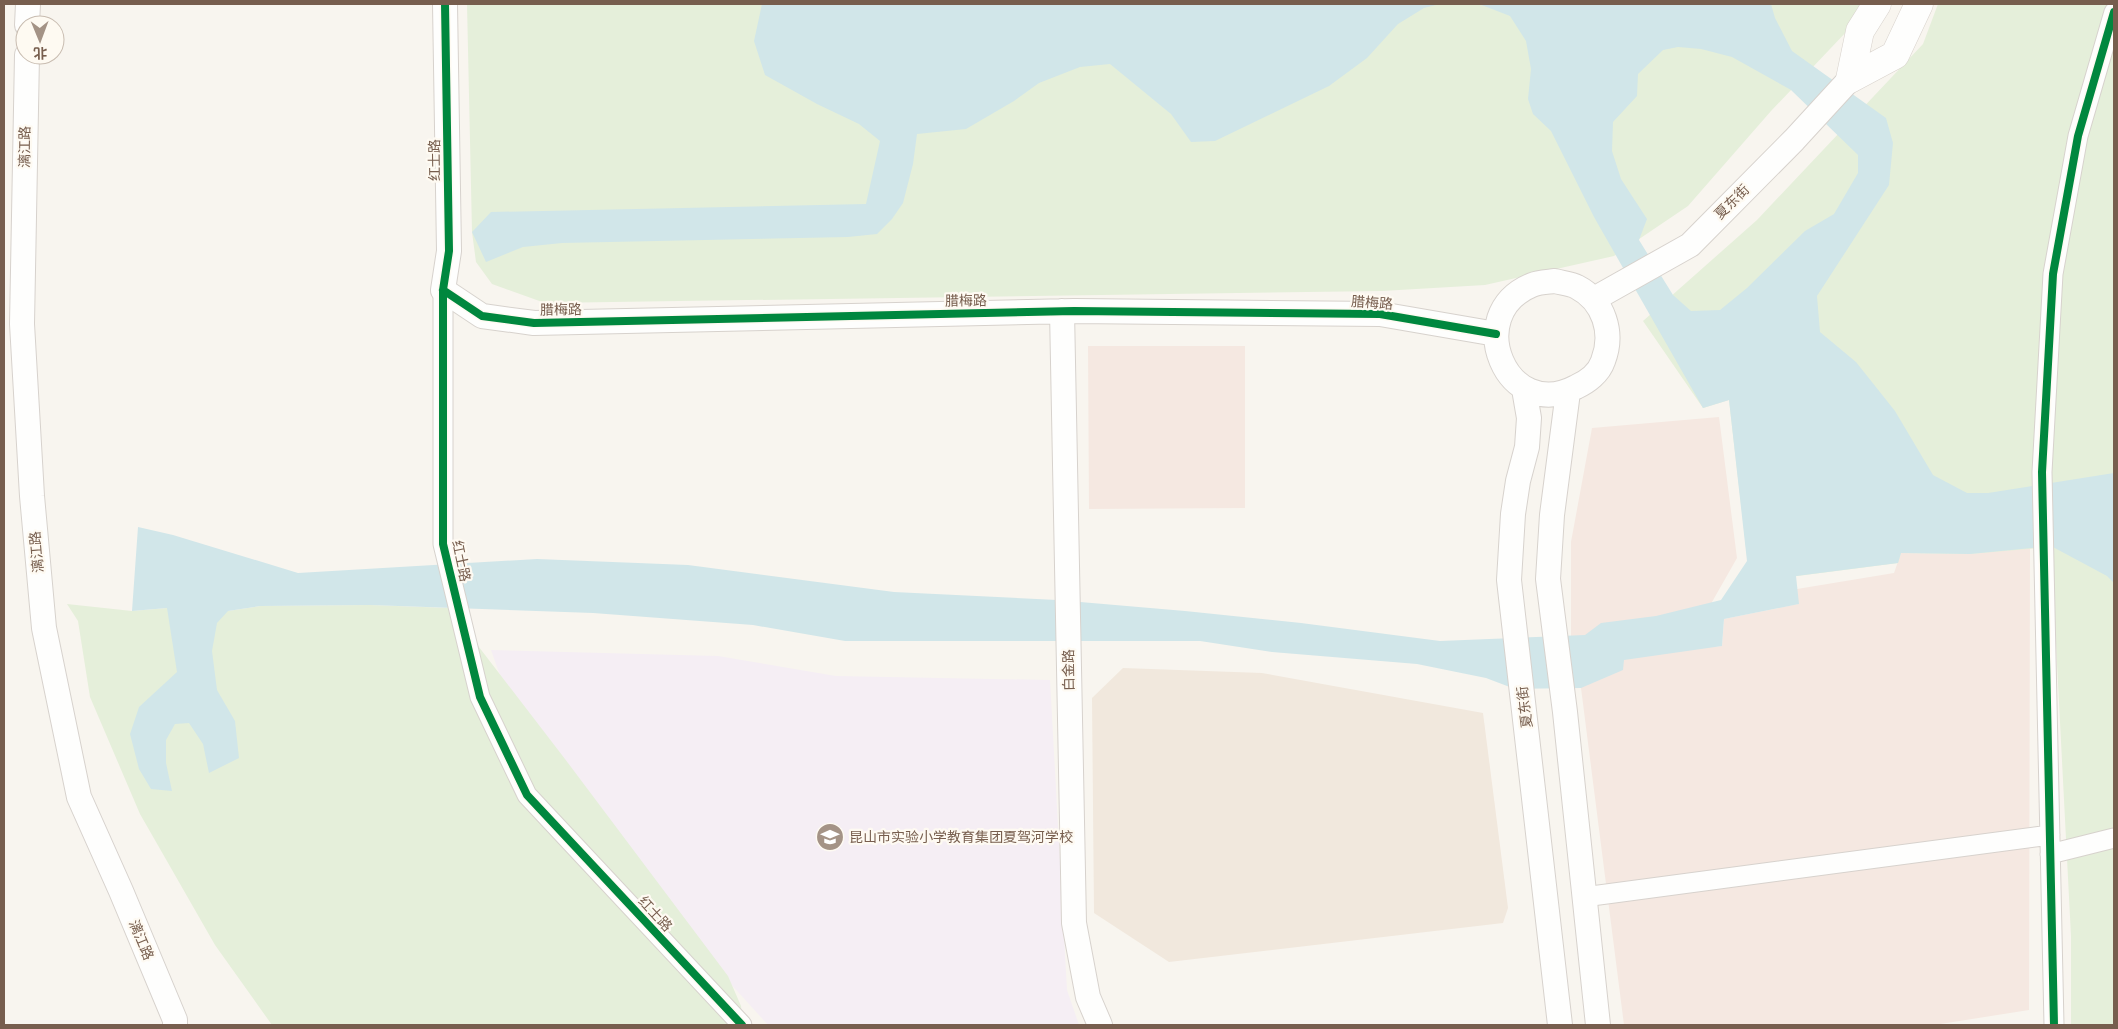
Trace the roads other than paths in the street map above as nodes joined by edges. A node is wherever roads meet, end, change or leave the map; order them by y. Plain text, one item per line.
1 (445, 4) edge
2 (1878, 4) edge
3 (1919, 4) edge
4 (2114, 12) edge
5 (27, 65) edge
6 (1850, 79) junction
7 (443, 290) junction
8 (1594, 299) junction
9 (1062, 311) junction
10 (1496, 334) junction
11 (1524, 390) junction
12 (1568, 392) junction
13 (2114, 838) edge
14 (2050, 845) junction
15 (1584, 897) junction
16 (176, 1023) edge
17 (742, 1025) edge
18 (1100, 1025) edge
19 (1560, 1025) edge
20 (1598, 1025) edge
21 (2054, 1025) edge

1 - 7 street, 红士路
2 - 6 main road
3 - 6 main road, 夏东街
4 - 14 street
5 - 16 street, 漓江路
6 - 8 street, 夏东街
7 - 9 street, 腊梅路
7 - 17 street, 红士路
8 - 10 street
8 - 12 street
9 - 10 street, 腊梅路
9 - 18 street, 白金路
10 - 11 street
11 - 12 street
11 - 19 street, 夏东街
12 - 15 street
13 - 14 street
14 - 15 street
14 - 21 street
15 - 20 street

